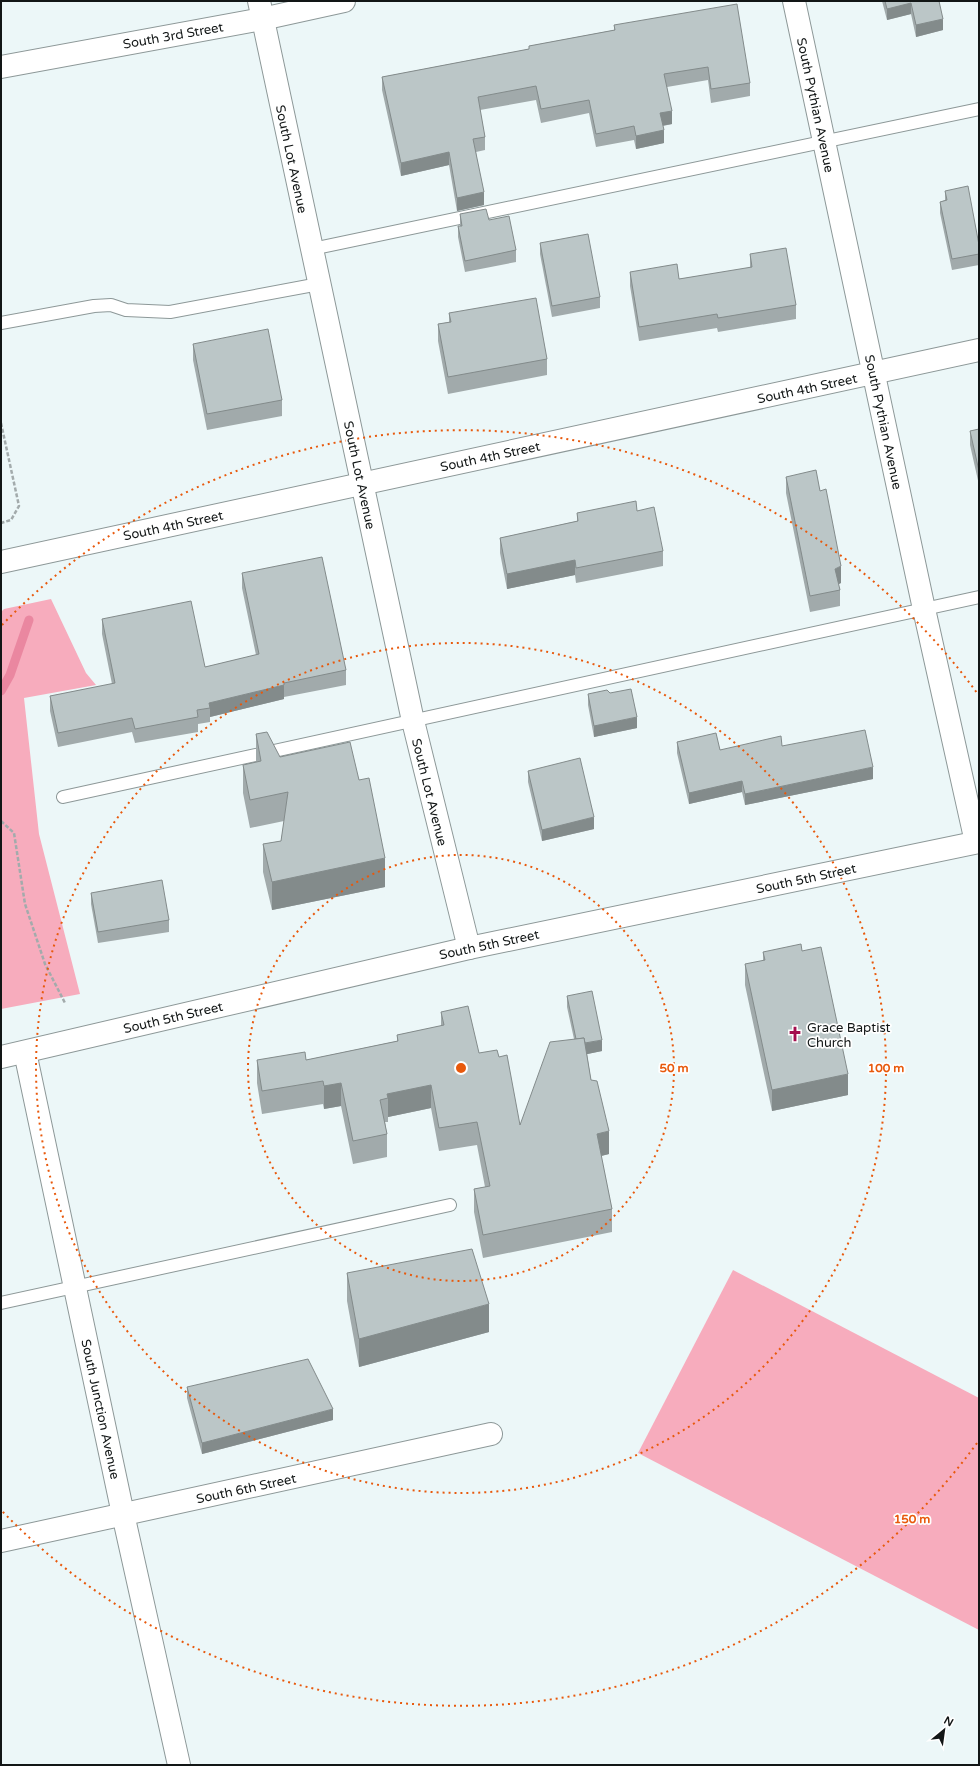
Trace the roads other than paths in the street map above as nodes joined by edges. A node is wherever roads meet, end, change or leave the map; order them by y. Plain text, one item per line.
1 (344, 1) edge
2 (794, 1) edge
3 (261, 10) edge
4 (1, 67) edge
5 (979, 110) edge
6 (824, 142) junction
7 (312, 248) junction
8 (319, 284) junction
9 (5, 322) edge
10 (979, 350) edge
11 (873, 373) junction
12 (362, 484) junction
13 (1, 562) edge
14 (979, 597) edge
15 (924, 609) junction
16 (413, 721) junction
17 (63, 797) dead end
18 (978, 842) edge
19 (469, 948) junction
20 (25, 1052) junction
21 (1, 1057) edge
22 (450, 1205) dead end
23 (75, 1288) junction
24 (1, 1303) edge
25 (491, 1434) dead end
26 (123, 1514) junction
27 (1, 1541) edge
28 (179, 1765) edge

1 - 3 street, South 3rd Street
2 - 6 street, South Pythian Avenue
3 - 4 street, South 3rd Street
3 - 7 street, South Lot Avenue
5 - 6 lane
6 - 7 lane
6 - 11 street, South Pythian Avenue
7 - 8 street, South Lot Avenue
8 - 9 lane
8 - 12 street, South Lot Avenue
10 - 11 street, South 4th Street
11 - 12 street, South 4th Street
11 - 15 street, South Pythian Avenue
12 - 13 street, South 4th Street
12 - 16 street, South Lot Avenue
14 - 15 lane
15 - 16 lane
15 - 18 street, South Pythian Avenue
16 - 17 lane
16 - 19 street, South Lot Avenue
18 - 19 street, South 5th Street
19 - 20 street, South 5th Street
20 - 21 street, South 5th Street
20 - 23 street, South Junction Avenue
22 - 23 lane
23 - 24 lane
23 - 26 street, South Junction Avenue
25 - 26 street, South 6th Street
26 - 27 street, South 6th Street
26 - 28 street, South Junction Avenue

